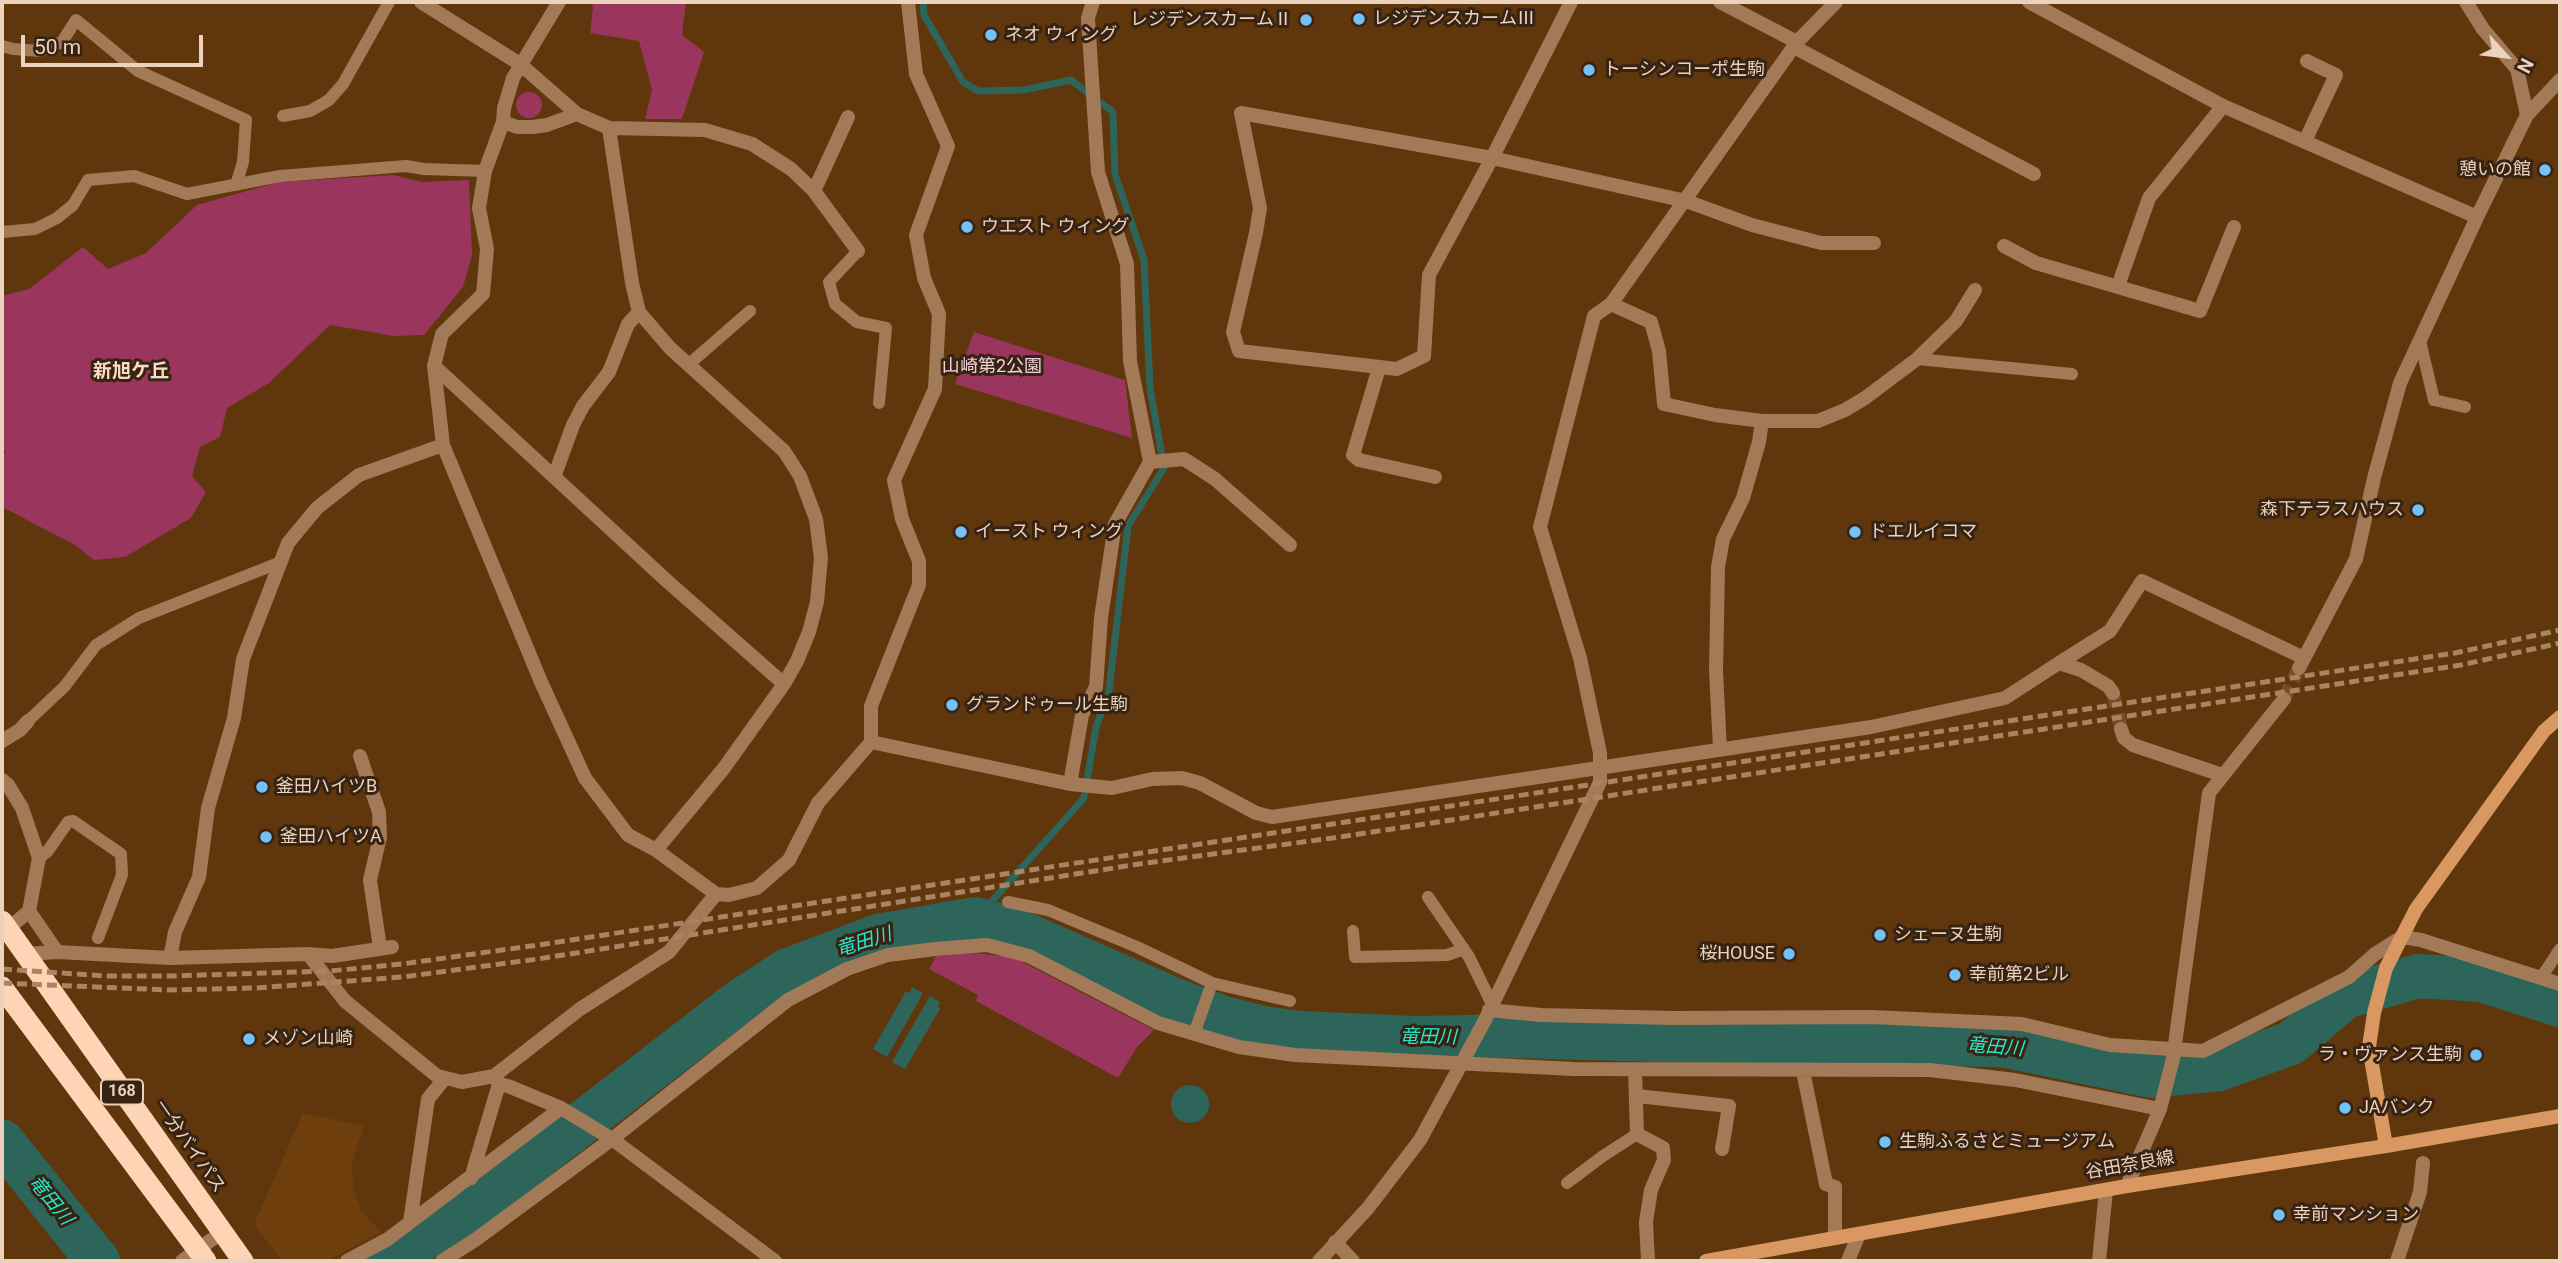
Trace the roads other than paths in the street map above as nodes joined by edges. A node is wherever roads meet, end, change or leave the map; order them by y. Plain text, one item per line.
1 (389, 2) edge
2 (421, 2) edge
3 (559, 2) edge
4 (908, 2) edge
5 (1093, 2) edge
6 (1571, 2) edge
7 (1720, 2) edge
8 (1836, 2) edge
9 (2029, 2) edge
10 (2466, 2) edge
11 (1796, 45) junction
12 (2, 46) edge
13 (2307, 61) dead end
14 (520, 64) junction
15 (2560, 80) edge
16 (2223, 106) junction
17 (577, 114) junction
18 (2527, 114) junction
19 (284, 116) dead end
20 (848, 117) dead end
21 (503, 122) junction
22 (609, 128) junction
23 (2305, 141) junction
24 (1492, 158) junction
25 (485, 171) junction
26 (2034, 174) dead end
27 (236, 185) junction
28 (814, 191) junction
29 (1686, 201) junction
30 (2477, 217) junction
31 (2234, 227) dead end
32 (2, 232) edge
33 (1874, 243) dead end
34 (2004, 246) dead end
35 (858, 251) joint
36 (2118, 286) junction
37 (1975, 290) dead end
38 (1611, 304) junction
39 (750, 311) dead end
40 (639, 312) junction
41 (2420, 341) junction
42 (1917, 359) junction
43 (688, 365) junction
44 (434, 366) junction
45 (1379, 368) junction
46 (2072, 374) dead end
47 (879, 403) dead end
48 (2465, 407) dead end
49 (1762, 421) junction
50 (443, 446) junction
51 (1150, 462) junction
52 (554, 477) junction
53 (1435, 477) dead end
54 (1290, 545) dead end
55 (281, 562) junction
56 (2059, 663) junction
57 (784, 684) junction
58 (2113, 693) tunnel mouth
59 (2284, 699) tunnel mouth
60 (2560, 717) edge
61 (28, 721) joint
62 (2121, 729) tunnel mouth
63 (2, 741) edge
64 (870, 742) junction
65 (1720, 749) junction
66 (360, 756) dead end
67 (1600, 767) junction
68 (2222, 775) junction
69 (2, 780) edge
70 (1070, 784) junction
71 (656, 850) junction
72 (39, 858) junction
73 (716, 894) junction
74 (1428, 897) dead end
75 (1008, 902) dead end
76 (29, 911) junction
77 (5, 925) edge
78 (1353, 931) dead end
79 (2402, 937) junction
80 (98, 938) dead end
81 (2560, 948) edge
82 (1464, 949) junction
83 (57, 952) junction
84 (25, 954) junction
85 (309, 954) junction
86 (170, 958) junction
87 (2542, 978) junction
88 (1212, 983) junction
89 (2560, 984) edge
90 (2, 986) edge
91 (1290, 1000) dead end
92 (1488, 1012) junction
93 (1194, 1034) junction
94 (2174, 1055) junction
95 (1465, 1060) junction
96 (1635, 1069) junction
97 (1803, 1071) junction
98 (444, 1078) junction
99 (496, 1080) junction
100 (1637, 1096) junction
101 (2161, 1104) junction
102 (561, 1108) junction
103 (2560, 1115) edge
104 (1637, 1134) junction
105 (612, 1139) junction
106 (2386, 1146) junction
107 (1721, 1149) dead end
108 (2423, 1163) dead end
109 (471, 1178) junction
110 (1567, 1183) dead end
111 (2127, 1185) junction
112 (2106, 1190) junction
113 (410, 1222) junction
114 (221, 1233) junction
115 (1859, 1234) junction
116 (1835, 1238) junction
117 (1335, 1242) junction
118 (195, 1257) edge
119 (243, 1261) edge
120 (347, 1261) edge
121 (442, 1261) edge
122 (775, 1261) edge
123 (1319, 1261) edge
124 (1353, 1261) edge
125 (1648, 1261) edge
126 (1706, 1261) edge
127 (1848, 1261) edge
128 (2099, 1261) edge
129 (2398, 1261) edge

1 - 19 lane
2 - 14 street
3 - 14 street
4 - 64 street
5 - 51 street
6 - 24 street
7 - 11 street
8 - 11 street
9 - 16 street
10 - 18 street
11 - 26 street
11 - 29 street
12 - 27 lane
13 - 23 street
14 - 17 street
14 - 21 street
15 - 18 street
16 - 23 street
16 - 36 street
17 - 21 street
17 - 22 street
18 - 30 street
20 - 28 street
21 - 25 street
22 - 28 street
22 - 40 street
23 - 30 street
24 - 29 street
24 - 45 street
24 - 45 street
25 - 27 lane
25 - 44 street
27 - 32 lane
28 - 35 street
29 - 33 street
29 - 38 street
30 - 41 street
31 - 36 street
34 - 36 street
35 - 47 lane
37 - 42 street
38 - 49 street
38 - 67 street
39 - 43 lane
40 - 43 street
40 - 52 street
41 - 48 lane
41 - 56 street
42 - 46 lane
42 - 49 street
43 - 57 street
44 - 50 street
44 - 52 street
45 - 53 street
49 - 65 street
50 - 55 street
50 - 71 street
51 - 54 street
51 - 70 street
52 - 57 street
55 - 61 lane
55 - 86 street
56 - 58 street
56 - 65 street
57 - 71 street
59 - 68 street
60 - 79 main road
61 - 63 street
62 - 68 street
64 - 70 street
64 - 73 street
65 - 67 street
66 - 85 street
67 - 70 street
67 - 92 street
68 - 94 street
69 - 72 street
71 - 73 street
72 - 76 street
72 - 80 lane
73 - 99 street
74 - 82 lane
75 - 88 lane
76 - 77 street
76 - 83 street
77 - 84 highway, 一分バイパス / 168
78 - 82 lane
79 - 87 street
79 - 94 street
79 - 106 main road
81 - 87 lane
82 - 92 lane
83 - 84 street
83 - 86 street
84 - 114 highway, 一分バイパス / 168
85 - 86 street
85 - 98 street
87 - 89 street
88 - 91 lane
88 - 93 lane
90 - 118 highway, 168
92 - 94 street
92 - 95 street
93 - 95 street
93 - 105 street
94 - 101 street
95 - 96 street
95 - 117 street
96 - 97 street
96 - 100 street
97 - 101 street
97 - 116 street
98 - 99 street
98 - 113 street
99 - 102 street
99 - 109 street
100 - 104 street
100 - 107 street
101 - 111 street
102 - 105 street
102 - 109 street
103 - 106 main road, 谷田奈良線
104 - 110 lane
104 - 125 street
105 - 121 street
105 - 122 street
106 - 111 main road, 谷田奈良線
108 - 129 street
109 - 113 street
111 - 112 main road, 谷田奈良線
112 - 115 main road, 谷田奈良線
112 - 128 street
113 - 120 street
114 - 118 street
114 - 119 highway, 一分バイパス / 168
115 - 116 main road, 谷田奈良線
115 - 127 street
116 - 126 main road, 谷田奈良線
117 - 123 street
117 - 124 street

